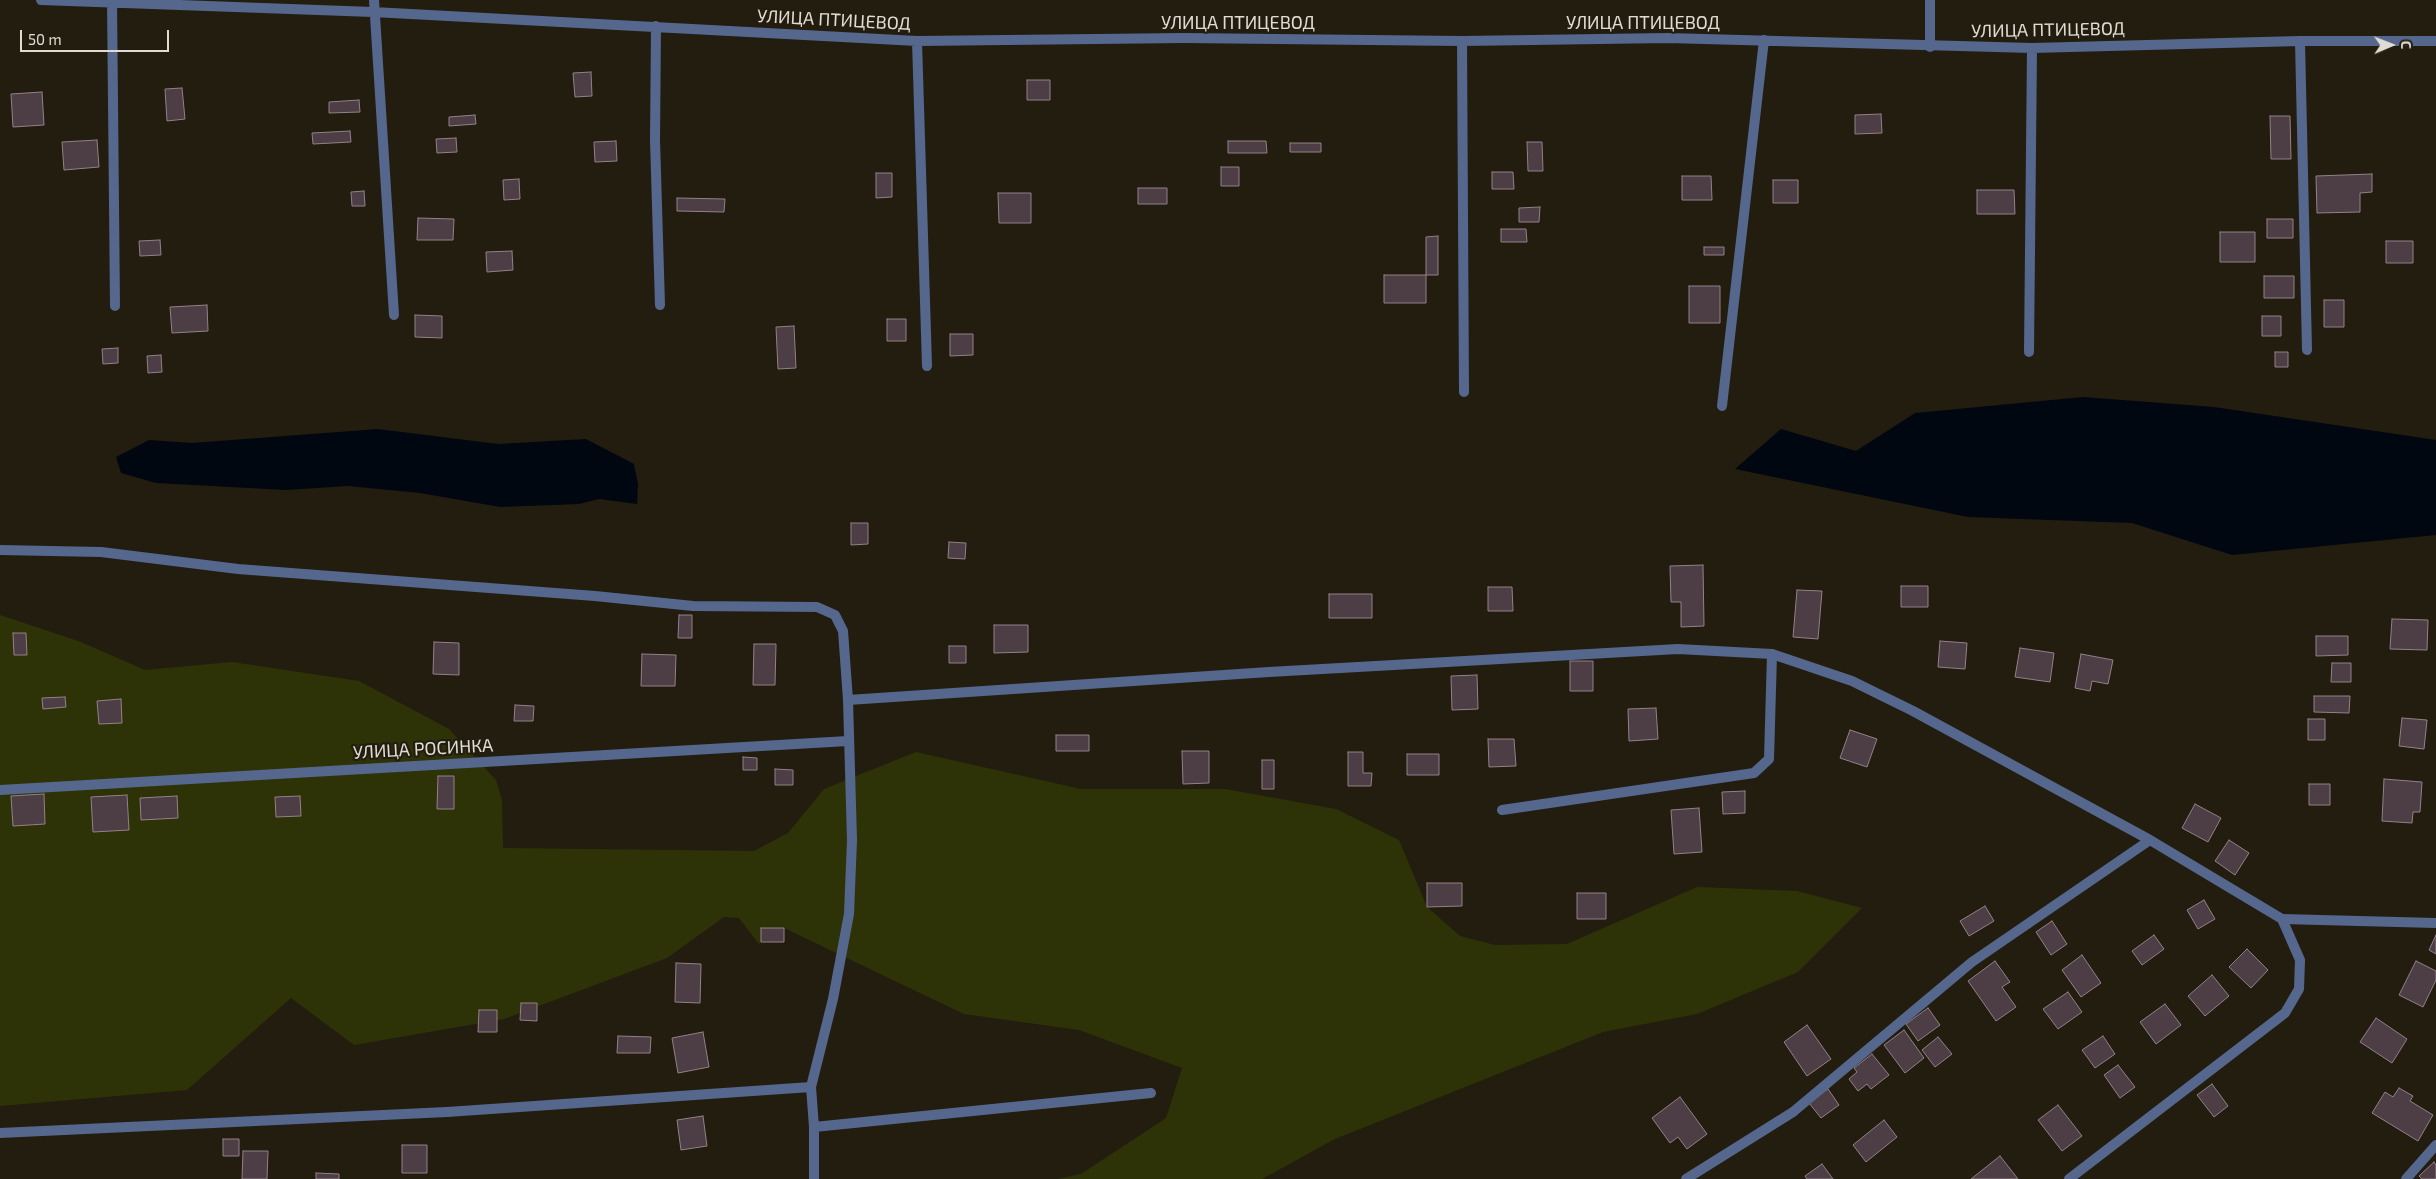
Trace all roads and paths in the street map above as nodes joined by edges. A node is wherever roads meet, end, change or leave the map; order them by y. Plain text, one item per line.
1 (40, 0) edge
2 (374, 0) edge
3 (1930, 0) edge
4 (112, 1) edge
5 (374, 12) junction
6 (656, 26) junction
7 (917, 40) junction
8 (1764, 40) junction
9 (1462, 41) junction
10 (2300, 41) junction
11 (2436, 41) edge
12 (1930, 47) junction
13 (2032, 48) junction
14 (660, 305) dead end
15 (115, 306) dead end
16 (394, 315) dead end
17 (2307, 350) dead end
18 (2029, 352) dead end
19 (927, 366) dead end
20 (1464, 392) dead end
21 (1722, 406) dead end
22 (0, 550) edge
23 (1772, 654) junction
24 (848, 700) junction
25 (848, 741) junction
26 (0, 790) edge
27 (1502, 810) dead end
28 (2150, 840) junction
29 (2282, 919) junction
30 (2436, 923) edge
31 (811, 1087) junction
32 (1151, 1093) dead end
33 (814, 1127) junction
34 (0, 1133) edge
35 (2436, 1145) edge
36 (814, 1179) edge
37 (1686, 1179) edge
38 (2069, 1179) edge
39 (2406, 1179) edge

1 - 4 street, УЛИЦА ПТИЦЕВОД
2 - 5 street
3 - 12 street
4 - 5 street, УЛИЦА ПТИЦЕВОД
4 - 15 street
5 - 6 street, УЛИЦА ПТИЦЕВОД
5 - 16 street
6 - 7 street, УЛИЦА ПТИЦЕВОД
6 - 14 street
7 - 9 street, УЛИЦА ПТИЦЕВОД
7 - 19 street
8 - 9 street, УЛИЦА ПТИЦЕВОД
8 - 12 street, УЛИЦА ПТИЦЕВОД
8 - 21 street
9 - 20 street
10 - 11 street, УЛИЦА ПТИЦЕВОД
10 - 13 street, УЛИЦА ПТИЦЕВОД
10 - 17 street
12 - 13 street, УЛИЦА ПТИЦЕВОД
13 - 18 street
22 - 24 street
23 - 24 street
23 - 27 street
23 - 28 street
24 - 25 street
25 - 26 street, УЛИЦА РОСИНКА
25 - 31 street
28 - 29 street
28 - 37 street
29 - 30 street
29 - 38 street
31 - 33 street
31 - 34 street
32 - 33 street
33 - 36 street
35 - 39 street

